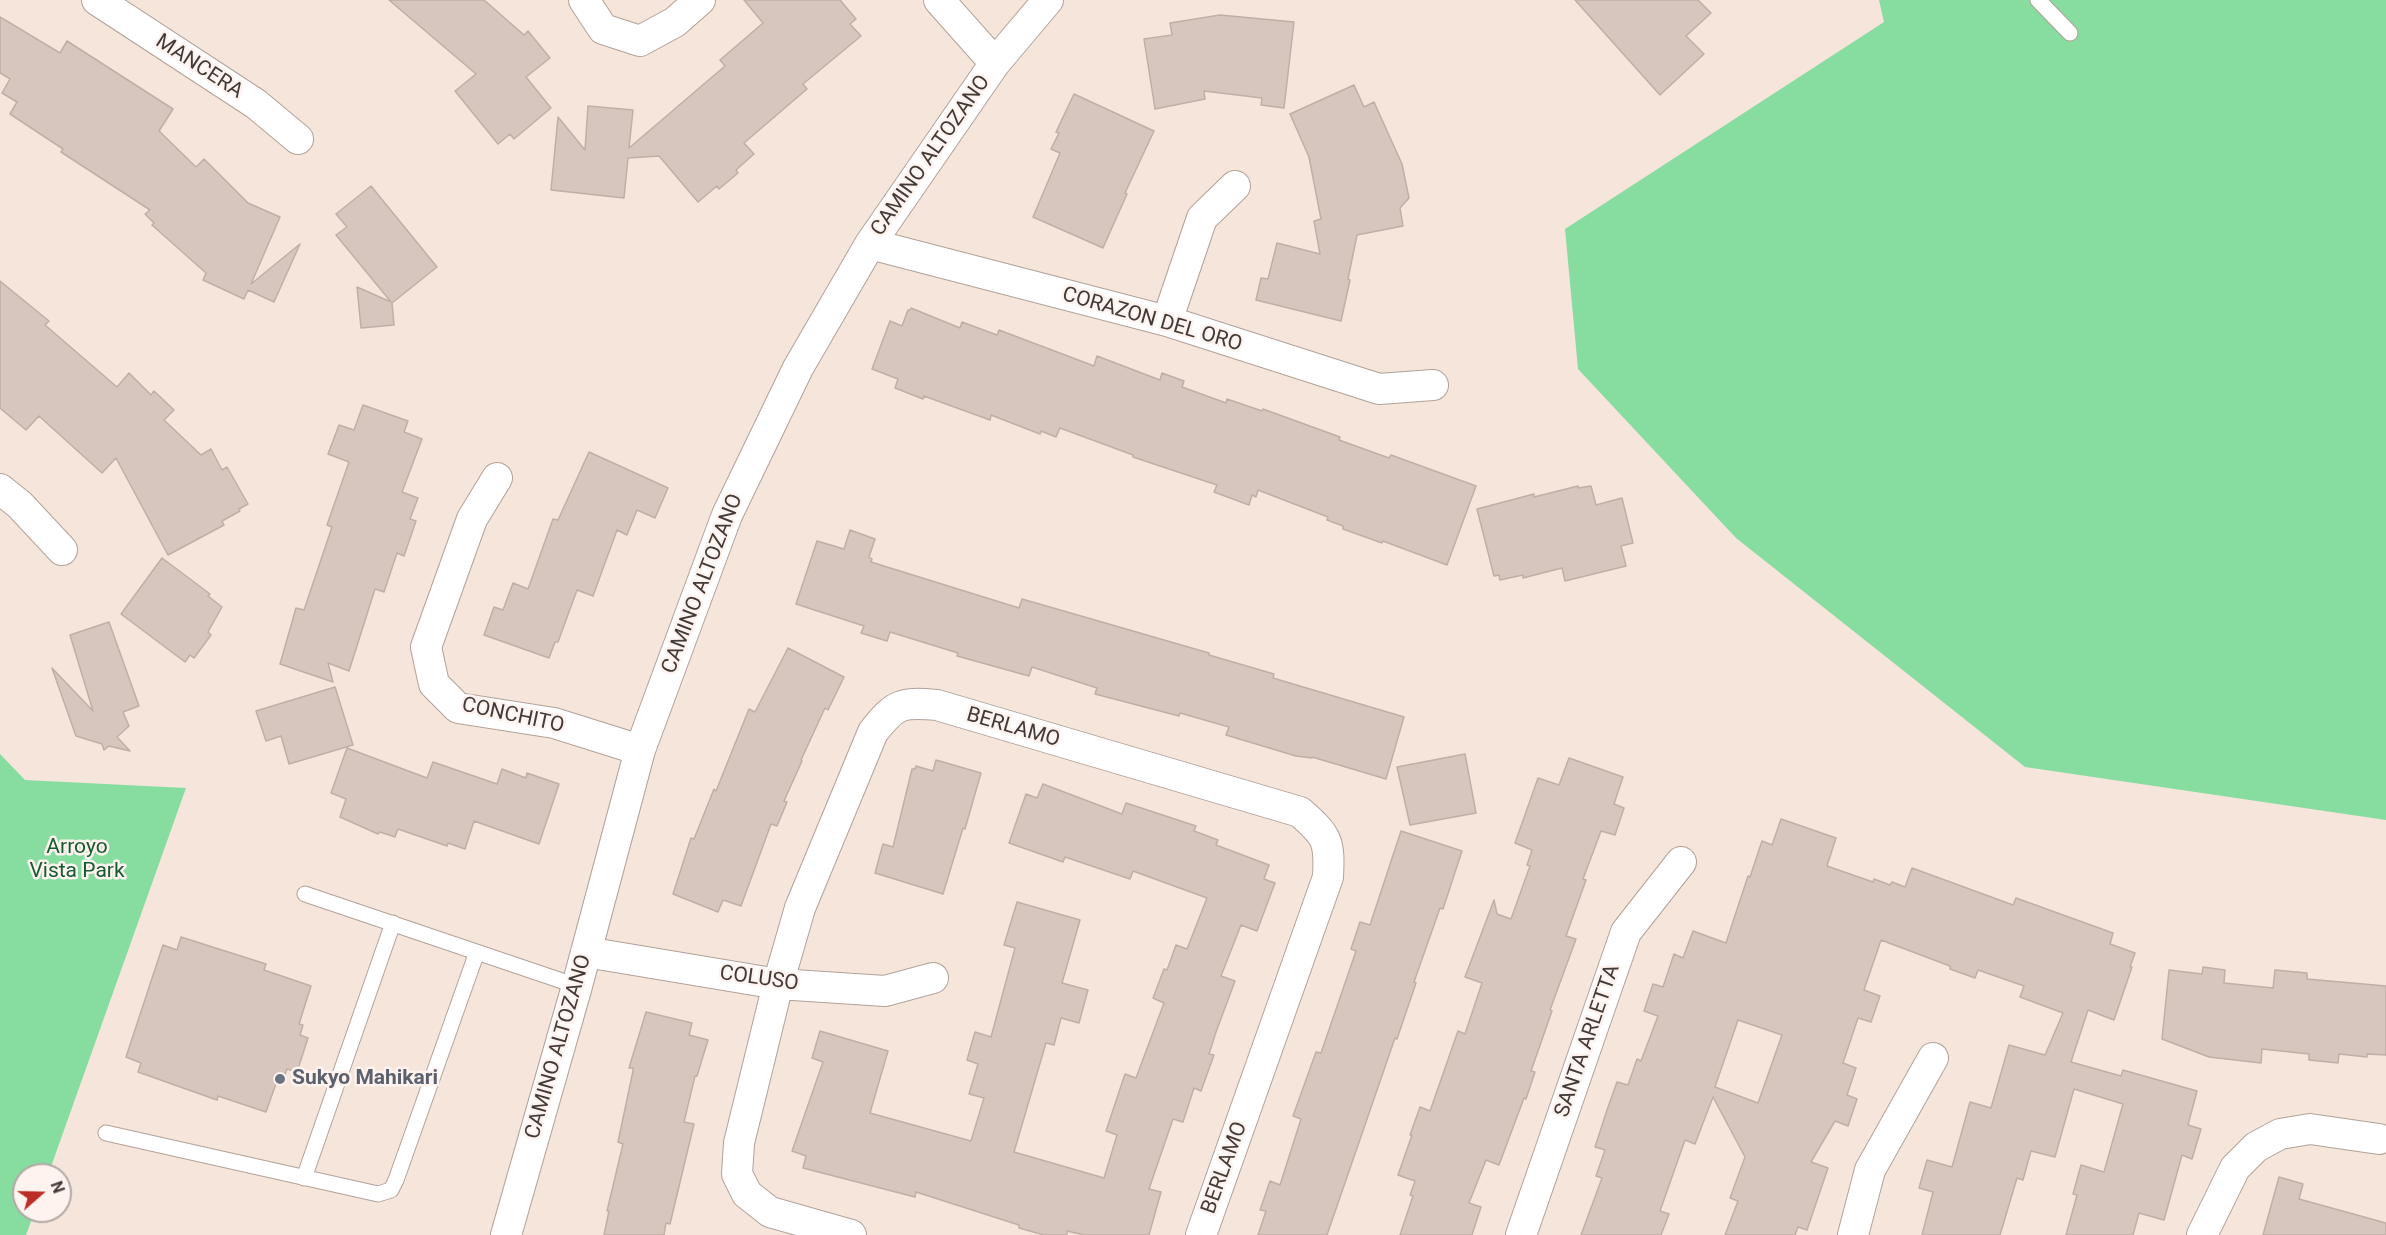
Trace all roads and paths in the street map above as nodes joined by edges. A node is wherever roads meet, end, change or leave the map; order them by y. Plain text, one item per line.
1 (97, 0) edge
2 (584, 0) edge
3 (699, 0) edge
4 (939, 0) edge
5 (1048, 0) edge
6 (2038, 0) edge
7 (2070, 33) dead end
8 (995, 63) junction
9 (298, 139) dead end
10 (1235, 186) dead end
11 (870, 244) junction
12 (1167, 321) junction
13 (1433, 385) dead end
14 (497, 478) dead end
15 (0, 489) edge
16 (62, 550) dead end
17 (640, 750) junction
18 (1681, 862) dead end
19 (305, 894) dead end
20 (393, 923) junction
21 (477, 952) junction
22 (586, 952) junction
23 (933, 978) dead end
24 (778, 984) junction
25 (577, 986) junction
26 (1933, 1058) dead end
27 (106, 1134) dead end
28 (2379, 1139) dead end
29 (304, 1178) junction
30 (506, 1235) edge
31 (851, 1235) edge
32 (1201, 1235) edge
33 (1521, 1235) edge
34 (1853, 1235) edge
35 (2202, 1235) edge

1 - 9 street, MANCERA
2 - 3 street
4 - 8 street
5 - 8 street, CAMINO ALTOZANO
6 - 7 lane
8 - 11 street, CAMINO ALTOZANO
10 - 12 street
11 - 12 street, CORAZON DEL ORO
11 - 17 street, CAMINO ALTOZANO
12 - 13 street, CORAZON DEL ORO
14 - 17 street, CONCHITO
15 - 16 street
17 - 22 street, CAMINO ALTOZANO
18 - 33 street, SANTA ARLETTA
19 - 20 lane
20 - 21 lane
20 - 29 lane
21 - 25 lane
21 - 29 lane
22 - 24 street, COLUSO
22 - 25 street, CAMINO ALTOZANO
23 - 24 street, COLUSO
24 - 31 street, BERLAMO
24 - 32 street, BERLAMO
25 - 30 street, CAMINO ALTOZANO
26 - 34 street
27 - 29 lane
28 - 35 street

